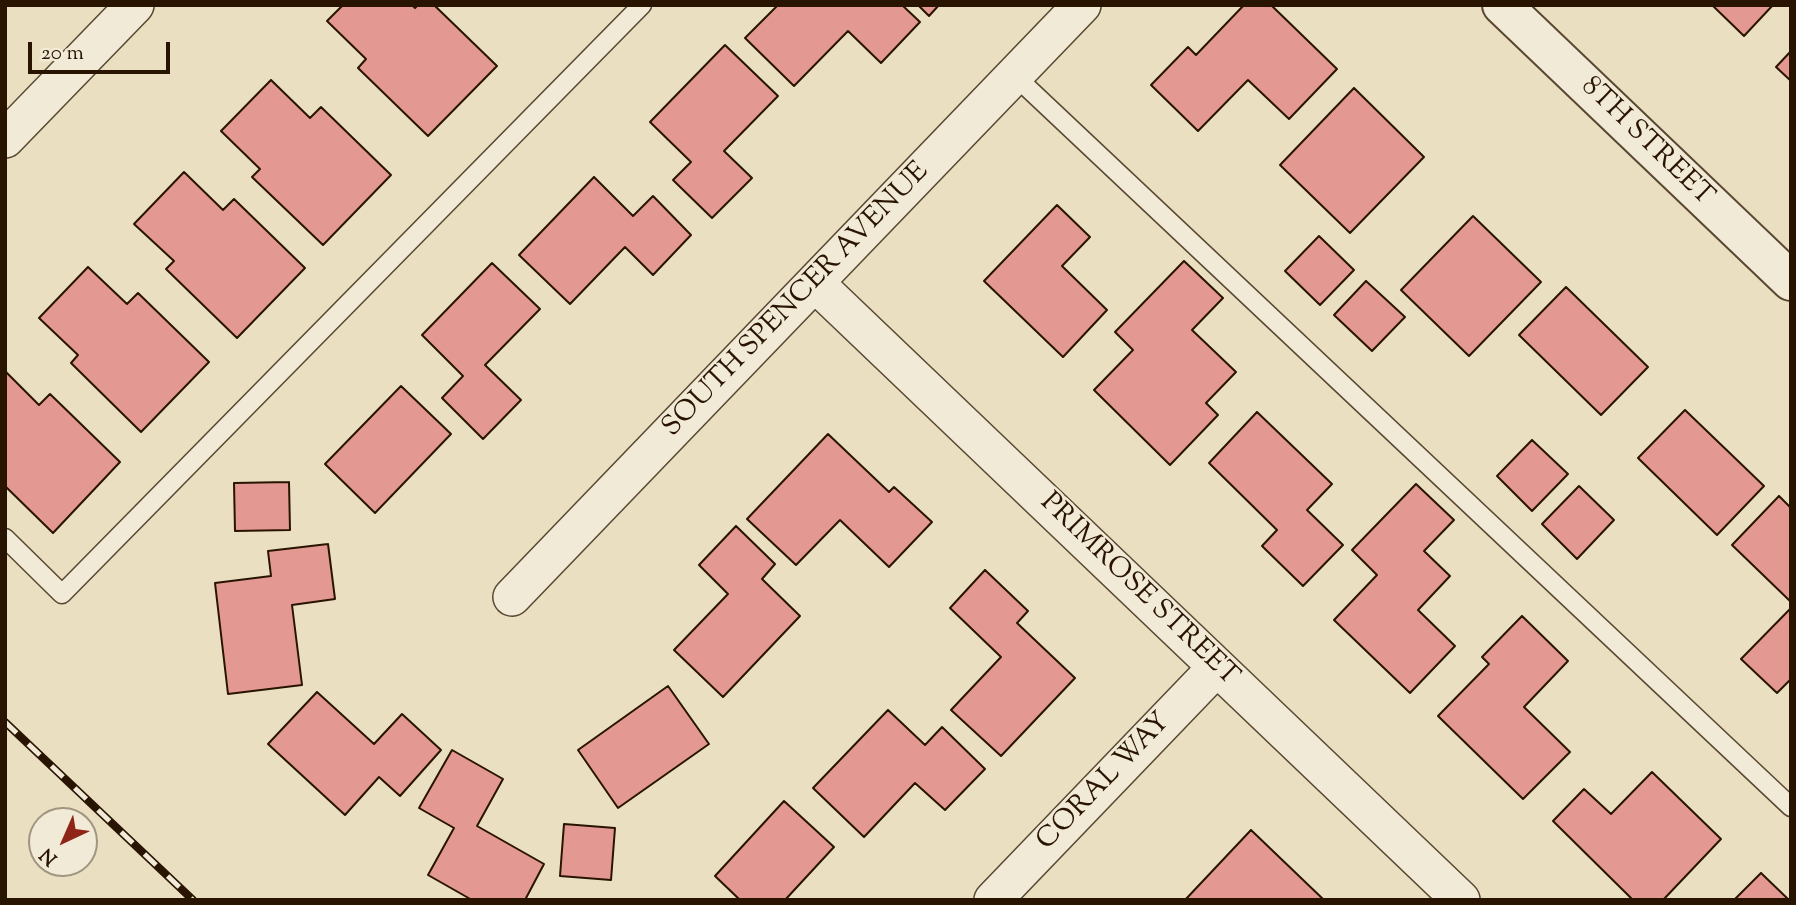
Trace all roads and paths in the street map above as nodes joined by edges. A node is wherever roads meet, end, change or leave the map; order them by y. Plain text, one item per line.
1 (135, 5) edge
2 (642, 5) edge
3 (1082, 5) edge
4 (1502, 5) edge
5 (1014, 75) junction
6 (5, 139) edge
7 (1791, 281) edge
8 (815, 283) junction
9 (5, 538) edge
10 (512, 597) dead end
11 (1217, 667) junction
12 (1791, 807) edge
13 (993, 900) edge
14 (1461, 900) edge

1 - 6 street
2 - 9 lane
3 - 5 street, SOUTH SPENCER AVENUE
4 - 7 street, 8TH STREET
5 - 8 street, SOUTH SPENCER AVENUE
5 - 12 lane
8 - 10 street, SOUTH SPENCER AVENUE
8 - 11 street, PRIMROSE STREET
11 - 13 street, CORAL WAY
11 - 14 street, PRIMROSE STREET

